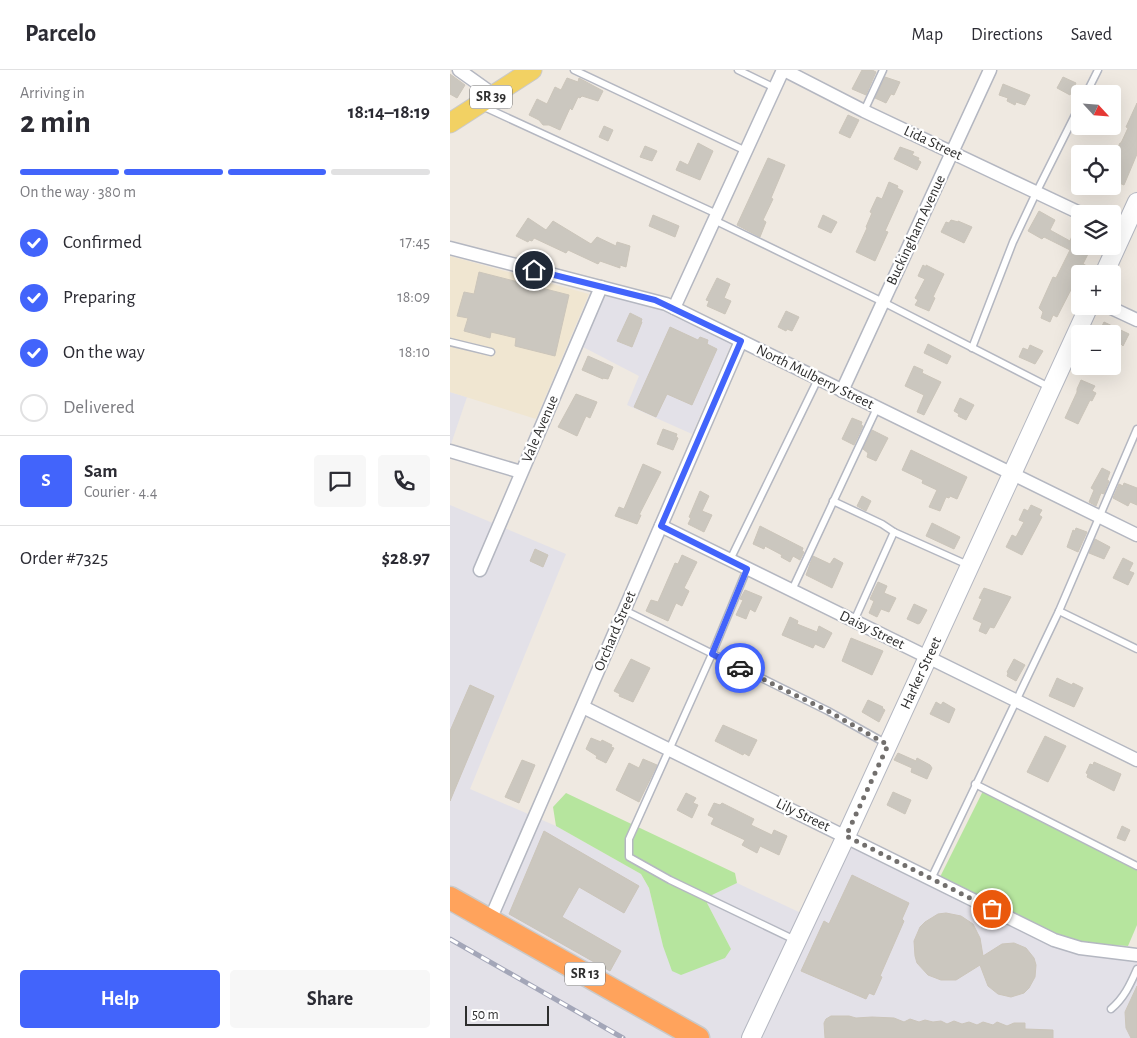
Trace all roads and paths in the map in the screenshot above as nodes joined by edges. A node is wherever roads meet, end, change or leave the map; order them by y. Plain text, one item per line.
1 (459, 70) edge
2 (532, 70) edge
3 (574, 70) edge
4 (738, 70) edge
5 (784, 70) edge
6 (883, 70) edge
7 (990, 70) edge
8 (1098, 70) edge
9 (1090, 85) edge
10 (775, 88) junction
11 (487, 100) junction
12 (864, 111) junction
13 (1071, 123) edge
14 (450, 124) edge
15 (746, 151) junction
16 (952, 152) junction
17 (1036, 193) junction
18 (1137, 202) edge
19 (1071, 209) edge
20 (716, 217) junction
21 (1121, 226) edge
22 (450, 248) edge
23 (601, 287) junction
24 (883, 302) junction
25 (674, 308) junction
26 (1121, 313) edge
27 (1085, 315) edge
28 (1137, 320) edge
29 (741, 341) junction
30 (450, 342) edge
31 (972, 348) junction
32 (490, 352) dead end
33 (818, 379) junction
34 (1052, 388) junction
35 (842, 391) junction
36 (876, 408) junction
37 (1137, 429) edge
38 (450, 451) edge
39 (522, 472) junction
40 (1012, 474) junction
41 (833, 501) junction
42 (1099, 516) junction
43 (661, 526) junction
44 (894, 532) junction
45 (1137, 535) edge
46 (730, 560) junction
47 (970, 566) junction
48 (747, 569) junction
49 (480, 570) dead end
50 (791, 590) junction
51 (624, 610) junction
52 (1059, 611) junction
53 (854, 621) junction
54 (1137, 649) edge
55 (712, 654) junction
56 (928, 658) junction
57 (1015, 700) junction
58 (582, 707) junction
59 (888, 745) junction
60 (669, 750) junction
61 (1137, 760) edge
62 (975, 784) junction
63 (846, 836) junction
64 (1137, 866) edge
65 (931, 879) junction
66 (450, 898) edge
67 (490, 920) junction
68 (797, 941) junction
69 (1137, 955) edge
70 (1137, 969) edge
71 (1110, 1009) dead end
72 (698, 1038) edge
73 (751, 1038) edge

1 - 11 street
2 - 11 main road, SR 39
3 - 15 lane
4 - 10 lane
5 - 10 street
5 - 12 street, Lida Street
6 - 12 lane
7 - 16 street, Buckingham Avenue
8 - 9 lane
10 - 15 street
11 - 14 main road, SR 39
11 - 20 lane
12 - 16 street, Lida Street
13 - 17 lane
15 - 20 street
16 - 17 street, Lida Street
16 - 24 street, Buckingham Avenue
17 - 19 street, Lida Street
17 - 31 lane
18 - 21 street
20 - 24 lane
20 - 25 street
22 - 23 street, North Mulberry Street
23 - 25 street, North Mulberry Street
23 - 39 street, Vale Avenue
24 - 31 lane
24 - 35 street, Buckingham Avenue
25 - 29 street, North Mulberry Street
26 - 28 street
27 - 34 street, Harker Street
29 - 33 street, North Mulberry Street
29 - 43 street, Orchard Street
30 - 32 lane
31 - 34 lane
33 - 35 street, North Mulberry Street
33 - 46 lane
34 - 40 street, Harker Street
35 - 36 street, North Mulberry Street
36 - 40 street, North Mulberry Street
36 - 41 lane
37 - 42 lane
38 - 39 street
39 - 49 street, Vale Avenue
40 - 42 street, North Mulberry Street
40 - 47 street, Harker Street
41 - 44 lane
41 - 50 lane
42 - 45 street, North Mulberry Street
42 - 52 lane
43 - 46 street, Daisy Street
43 - 51 street, Orchard Street
44 - 47 lane
44 - 53 lane
46 - 48 street, Daisy Street
47 - 56 street, Harker Street
48 - 50 street, Daisy Street
48 - 55 lane
50 - 53 street, Daisy Street
51 - 55 lane
51 - 58 street, Orchard Street
52 - 54 lane
52 - 57 lane
53 - 56 street, Daisy Street
55 - 59 lane
55 - 60 lane
56 - 57 street, Daisy Street
56 - 59 street, Harker Street
57 - 61 street, Daisy Street
57 - 62 lane
58 - 60 street, Lily Street
58 - 67 street, Orchard Street
59 - 63 street, Harker Street
60 - 63 street, Lily Street
60 - 68 lane
62 - 64 lane
62 - 65 lane
63 - 65 street, Lily Street
63 - 68 street, Harker Street
65 - 69 street, Lily Street
66 - 67 highway, SR 13
67 - 72 highway, SR 13
68 - 73 street, Harker Street
70 - 71 lane

